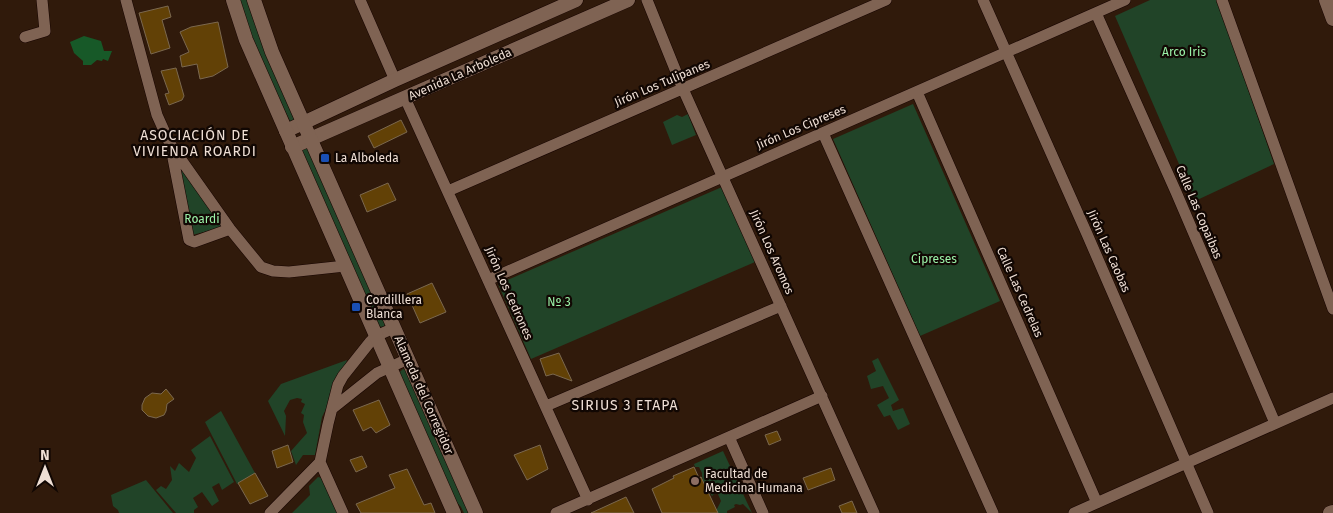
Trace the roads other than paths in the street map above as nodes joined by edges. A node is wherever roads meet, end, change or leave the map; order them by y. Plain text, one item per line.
1 (42, 0) edge
2 (126, 0) edge
3 (233, 0) edge
4 (254, 0) edge
5 (360, 0) edge
6 (576, 0) edge
7 (628, 0) edge
8 (647, 0) edge
9 (886, 0) edge
10 (983, 0) edge
11 (1125, 0) edge
12 (1222, 0) edge
13 (1326, 0) edge
14 (1096, 13) junction
15 (1333, 19) edge
16 (25, 37) dead end
17 (1006, 52) junction
18 (395, 80) junction
19 (683, 89) junction
20 (917, 92) junction
21 (405, 98) junction
22 (304, 123) junction
23 (286, 132) junction
24 (822, 133) junction
25 (311, 138) junction
26 (170, 144) junction
27 (292, 147) junction
28 (723, 176) junction
29 (448, 191) junction
30 (230, 229) junction
31 (345, 266) junction
32 (488, 280) junction
33 (781, 306) junction
34 (1333, 309) edge
35 (394, 328) junction
36 (376, 336) junction
37 (408, 359) junction
38 (389, 367) junction
39 (822, 396) junction
40 (1333, 398) edge
41 (546, 406) junction
42 (333, 408) junction
43 (1275, 423) junction
44 (729, 437) junction
45 (320, 462) junction
46 (1186, 463) junction
47 (588, 500) junction
48 (1097, 503) junction
49 (270, 513) edge
50 (343, 513) edge
51 (454, 513) edge
52 (476, 513) edge
53 (556, 513) edge
54 (763, 513) edge
55 (874, 513) edge
56 (993, 513) edge
57 (1074, 513) edge
58 (1208, 513) edge

1 - 16 street
2 - 26 street
3 - 23 main road, Alameda del Corregidor
4 - 22 main road, Alameda del Corregidor
5 - 18 street
6 - 18 main road, Avenida La Arboleda
7 - 21 main road, Avenida La Arboleda
8 - 19 street, Jirón Los Aromos
9 - 19 street, Jirón Los Tulipanes
10 - 17 street, Jirón Las Caobas
11 - 14 street, Jirón Los Cipreses
12 - 34 street
13 - 15 main road
14 - 17 street, Jirón Los Cipreses
14 - 43 street, Calle Las Copaibas
17 - 20 street, Jirón Los Cipreses
17 - 46 street, Jirón Las Caobas
18 - 22 main road, Avenida La Arboleda
19 - 28 street, Jirón Los Aromos
19 - 29 street, Jirón Los Tulipanes
20 - 24 street, Jirón Los Cipreses
20 - 48 street, Calle Las Cedrelas
21 - 25 main road, Avenida La Arboleda
21 - 29 street, Jirón Los Cedrones
22 - 23 main road, Avenida La Arboleda
22 - 25 main road, Alameda del Corregidor
23 - 27 main road, Alameda del Corregidor
24 - 28 street, Jirón Los Cipreses
24 - 56 street
25 - 27 main road, Avenida La Arboleda
25 - 35 main road, Alameda del Corregidor
26 - 30 street
26 - 30 street
27 - 31 main road, Alameda del Corregidor
28 - 32 street, Jirón Los Cipreses
28 - 33 street, Jirón Los Aromos
29 - 32 street, Jirón Los Cedrones
30 - 31 street
31 - 36 main road, Alameda del Corregidor
32 - 41 street, Jirón Los Cedrones
33 - 39 street, Jirón Los Aromos
33 - 41 street
35 - 36 street
35 - 37 main road, Alameda del Corregidor
36 - 38 main road, Alameda del Corregidor
36 - 42 street
37 - 38 street
37 - 52 main road, Alameda del Corregidor
38 - 42 street
38 - 51 main road, Alameda del Corregidor
39 - 44 street
39 - 55 street, Jirón Los Aromos
40 - 43 street
41 - 47 street, Jirón Los Cedrones
42 - 45 street
43 - 46 street
44 - 47 street
44 - 54 street
45 - 49 street
45 - 50 street
46 - 48 street
46 - 58 street, Jirón Las Caobas
47 - 53 street
48 - 57 street

